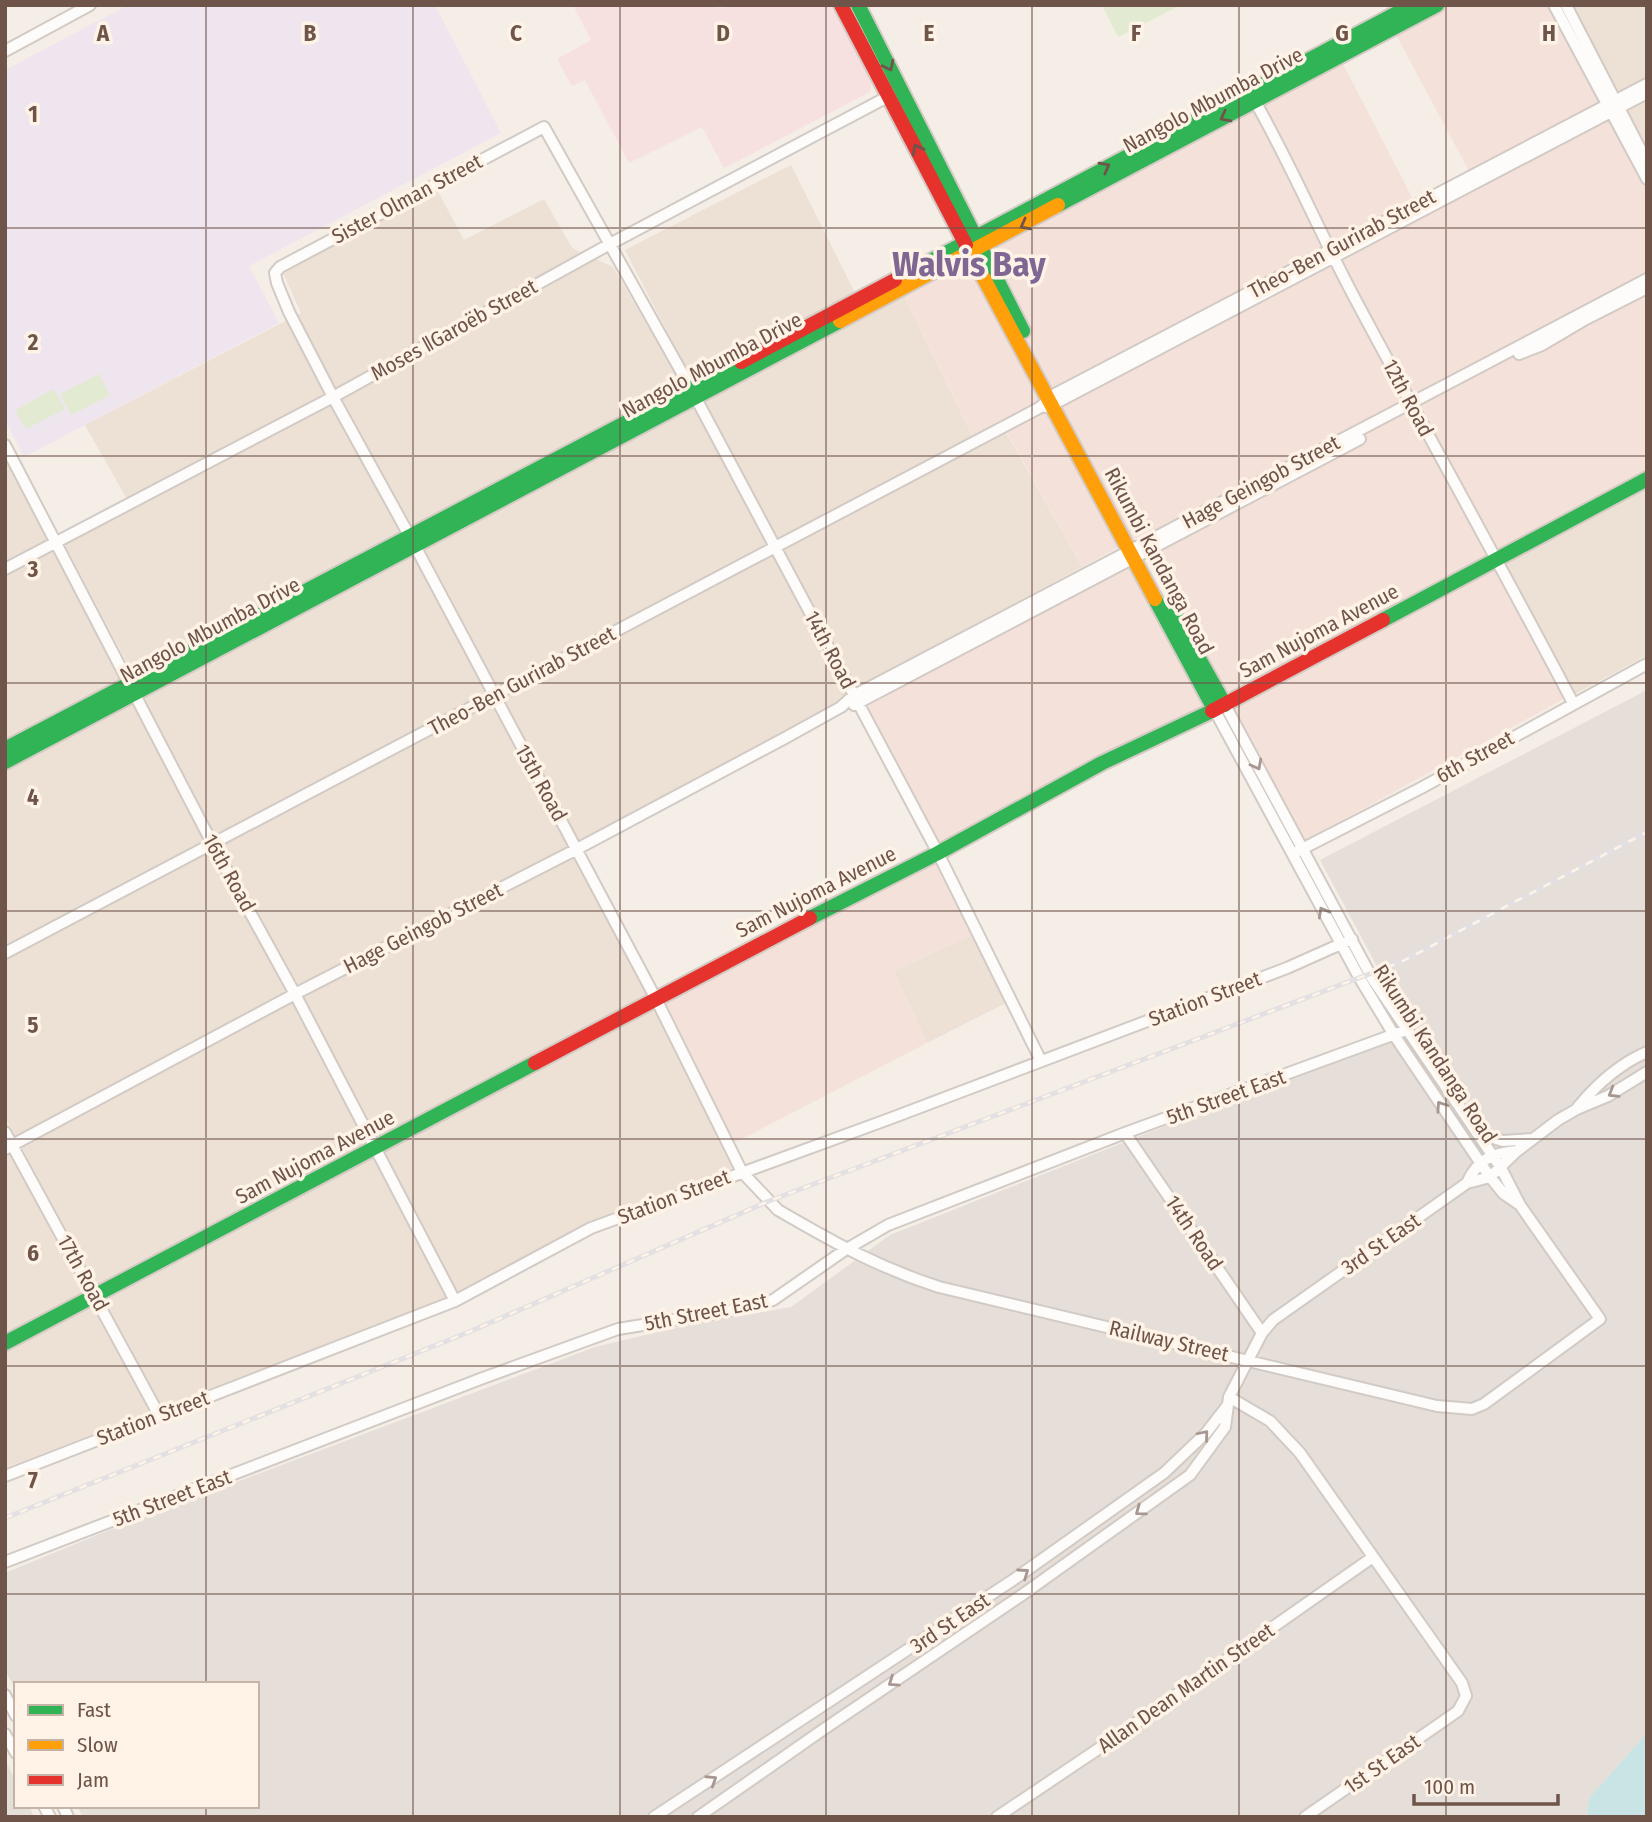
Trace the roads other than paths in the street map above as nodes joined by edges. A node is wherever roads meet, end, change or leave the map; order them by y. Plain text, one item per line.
1 (90, 5) edge
2 (841, 5) edge
3 (858, 5) edge
4 (1412, 5) edge
5 (1437, 5) edge
6 (1554, 5) edge
7 (1566, 5) edge
8 (5, 51) edge
9 (1647, 84) edge
10 (895, 93) junction
11 (1647, 93) edge
12 (1252, 95) junction
13 (1613, 106) junction
14 (1647, 162) edge
15 (1647, 179) edge
16 (947, 181) junction
17 (994, 226) junction
18 (610, 244) junction
19 (973, 245) junction
20 (1332, 255) junction
21 (1647, 279) edge
22 (1647, 288) edge
23 (693, 393) junction
24 (333, 397) junction
25 (1051, 402) junction
26 (1413, 407) junction
27 (5, 444) edge
28 (1647, 479) edge
29 (412, 541) junction
30 (57, 542) junction
31 (776, 548) junction
32 (1136, 553) junction
33 (1498, 559) junction
34 (5, 569) edge
35 (1647, 664) edge
36 (132, 688) junction
37 (493, 696) junction
38 (856, 700) junction
39 (1573, 703) junction
40 (1219, 707) junction
41 (5, 749) edge
42 (5, 762) edge
43 (213, 845) junction
44 (577, 849) junction
45 (1297, 852) junction
46 (938, 853) junction
47 (1346, 941) junction
48 (5, 953) edge
49 (295, 994) junction
50 (656, 999) junction
51 (1406, 1031) junction
52 (1394, 1035) junction
53 (1647, 1052) edge
54 (1041, 1061) junction
55 (1647, 1072) edge
56 (1577, 1109) junction
57 (5, 1132) edge
58 (1125, 1133) junction
59 (1477, 1133) junction
60 (1536, 1138) junction
61 (9, 1147) edge
62 (376, 1149) junction
63 (1517, 1151) junction
64 (1492, 1155) junction
65 (1479, 1163) junction
66 (1501, 1168) junction
67 (742, 1171) junction
68 (1490, 1177) junction
69 (1467, 1183) junction
70 (1520, 1205) junction
71 (845, 1250) junction
72 (96, 1296) junction
73 (455, 1301) junction
74 (1600, 1319) joint
75 (1262, 1333) junction
76 (5, 1343) edge
77 (1248, 1360) junction
78 (1228, 1401) junction
79 (159, 1415) junction
80 (5, 1476) edge
81 (1373, 1557) junction
82 (5, 1562) edge
83 (5, 1695) edge
84 (14, 1712) edge
85 (813, 1713) junction
86 (824, 1729) junction
87 (5, 1734) edge
88 (14, 1750) edge
89 (749, 1756) junction
90 (761, 1772) junction
91 (654, 1817) edge
92 (698, 1817) edge
93 (997, 1817) edge
94 (1305, 1817) edge

1 - 8 street
2 - 10 main road, Rikumbi Kandanga Road
3 -> 10 main road, Rikumbi Kandanga Road
4 - 12 main road, Nangolo Mbumba Drive
5 - 12 main road, Nangolo Mbumba Drive
6 - 13 street
7 - 13 street
9 - 13 street, Theo-Ben Gurirab Street
10 - 16 main road, Rikumbi Kandanga Road
10 - 18 street, Moses ǁGaroëb Street
19 -> 10 main road, Rikumbi Kandanga Road
11 - 13 street, Theo-Ben Gurirab Street
17 -> 12 main road, Nangolo Mbumba Drive
12 -> 19 main road, Nangolo Mbumba Drive
12 - 20 street, 12th Road
13 - 14 street
13 - 15 street
13 - 20 street, Theo-Ben Gurirab Street
16 - 17 main road
16 - 19 main road, Rikumbi Kandanga Road
17 - 19 main road, Nangolo Mbumba Drive
18 - 23 street, 14th Road
18 - 24 street, Moses ǁGaroëb Street
18 - 24 street, Sister Olman Street
19 - 23 main road, Nangolo Mbumba Drive
19 - 25 main road, Rikumbi Kandanga Road
20 - 25 street, Theo-Ben Gurirab Street
20 - 26 street, 12th Road
21 - 26 street, Hage Geingob Street
22 - 26 street, Hage Geingob Street
23 - 29 main road, Nangolo Mbumba Drive
23 - 31 street, 14th Road
24 - 29 street, 15th Road
24 - 30 street, Moses ǁGaroëb Street
25 - 31 street, Theo-Ben Gurirab Street
25 - 32 main road, Rikumbi Kandanga Road
26 - 32 street, Hage Geingob Street
26 - 33 street, 12th Road
27 - 30 street, 16th Road
28 - 33 main road, Sam Nujoma Avenue
29 - 36 main road, Nangolo Mbumba Drive
29 - 37 street, 15th Road
30 - 34 street, Moses ǁGaroëb Street
30 - 36 street, 16th Road
31 - 37 street, Theo-Ben Gurirab Street
31 - 38 street, 14th Road
32 - 38 street, Hage Geingob Street
32 - 40 main road, Rikumbi Kandanga Road
33 - 39 street, 12th Road
33 - 40 main road, Sam Nujoma Avenue
35 - 39 street, 6th Street
36 - 41 main road, Nangolo Mbumba Drive
36 - 42 main road, Nangolo Mbumba Drive
36 - 43 street, 16th Road
37 - 43 street, Theo-Ben Gurirab Street
37 - 44 street, 15th Road
38 - 44 street, Hage Geingob Street
38 - 46 street, 14th Road
39 - 45 street, 6th Street
40 - 45 street, Rikumbi Kandanga Road
40 - 46 main road, Sam Nujoma Avenue
43 - 48 street, Theo-Ben Gurirab Street
43 - 49 street, 16th Road
44 - 49 street, Hage Geingob Street
44 - 50 street, 15th Road
45 - 47 street, Rikumbi Kandanga Road
46 - 50 main road, Sam Nujoma Avenue
46 - 54 street, 14th Road
47 - 51 street, Rikumbi Kandanga Road
47 - 52 street, Rikumbi Kandanga Road
47 - 54 street, Station Street
49 - 61 street, Hage Geingob Street
49 - 62 street, 16th Road
50 - 62 main road, Sam Nujoma Avenue
50 - 67 street, 15th Road
51 - 52 street, 5th Street East
51 - 59 street, Rikumbi Kandanga Road
52 - 58 street, 5th Street East
65 -> 52 street, Rikumbi Kandanga Road
53 - 56 street
54 - 67 street, Station Street
55 -> 56 street
56 - 60 street
57 - 61 street, 17th Road
58 - 71 street, 5th Street East
58 - 75 street, 14th Road
59 - 60 street
59 - 64 street, Rikumbi Kandanga Road
60 - 63 street
61 - 72 street, 17th Road
62 - 72 main road, Sam Nujoma Avenue
62 - 73 street, 16th Road
63 - 64 street
63 - 66 street
64 - 65 street
64 - 66 street, Rikumbi Kandanga Road
65 - 68 street, Rikumbi Kandanga Road
65 - 69 street, 3rd St East
66 - 68 street
66 - 70 street, Rikumbi Kandanga Road
67 - 71 street, Railway Street
67 - 73 street, Station Street
68 - 69 street, 3rd St East
68 - 70 street, Rikumbi Kandanga Road
69 - 75 street, 3rd St East
70 - 74 street, Rikumbi Kandanga Road
71 - 77 street, Railway Street
71 - 82 street, 5th Street East
72 - 76 main road, Sam Nujoma Avenue
72 - 79 street, 17th Road
73 - 79 street, Station Street
74 - 77 street, Railway Street
75 - 77 street, 3rd St East
77 - 78 street, 3rd St East
78 - 81 street
85 -> 78 street, 3rd St East
78 -> 86 street, 3rd St East
79 - 80 street, Station Street
81 - 93 street, Allan Dean Martin Street
81 - 94 street, 1st St East
83 - 84 street
85 - 86 street
85 - 89 street, 3rd St East
86 - 90 street, 3rd St East
87 - 88 street
89 - 90 street
91 -> 89 street, 3rd St East
90 - 92 street, 3rd St East

